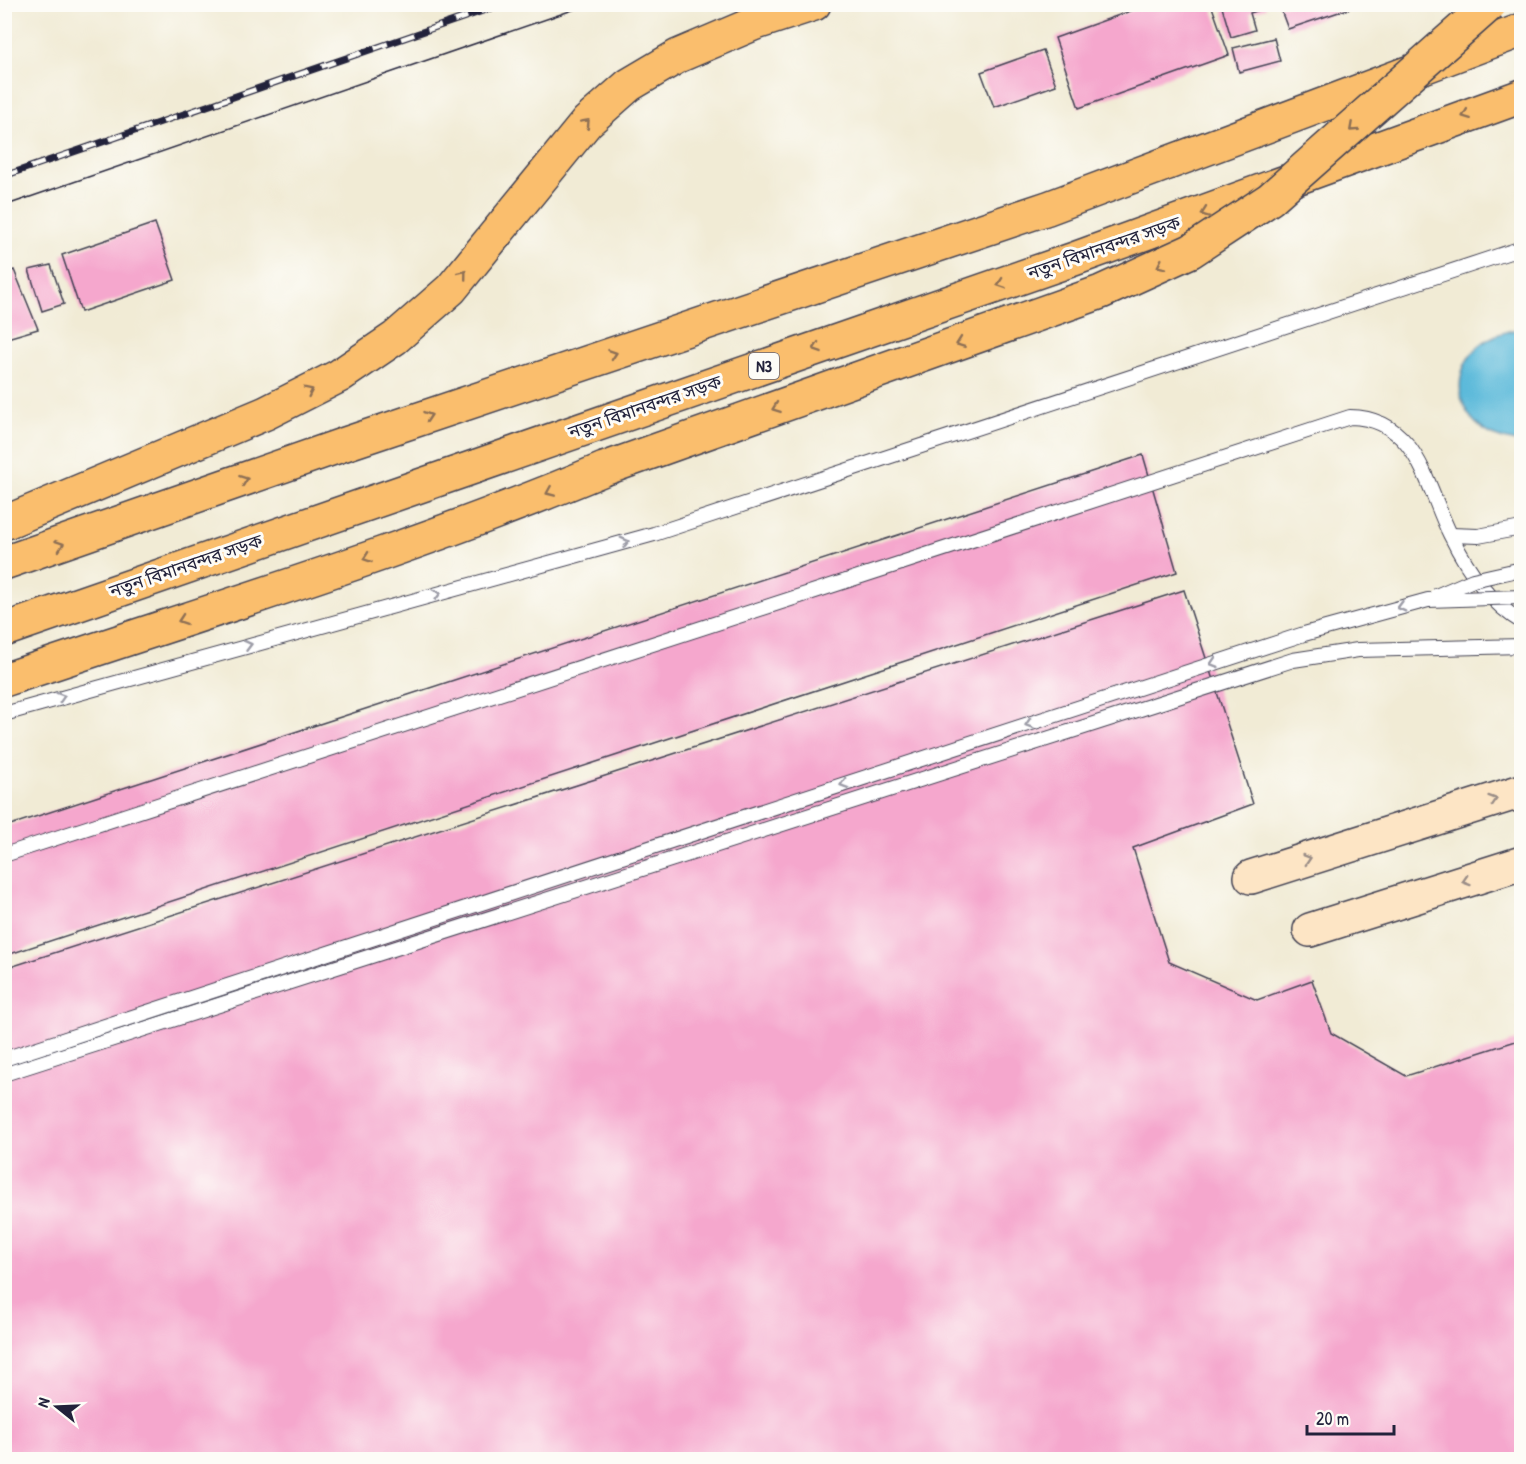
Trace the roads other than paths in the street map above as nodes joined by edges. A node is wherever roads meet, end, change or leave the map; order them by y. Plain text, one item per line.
1 (814, 4) edge
2 (1490, 4) edge
3 (1519, 30) edge
4 (1521, 96) edge
5 (1521, 248) edge
6 (266, 413) junction
7 (4, 502) edge
8 (4, 523) edge
9 (1521, 528) edge
10 (1451, 535) junction
11 (4, 563) edge
12 (1521, 569) edge
13 (1521, 597) edge
14 (1428, 600) junction
15 (1521, 622) edge
16 (4, 630) edge
17 (1521, 646) edge
18 (4, 680) edge
19 (4, 714) edge
20 (1521, 791) edge
21 (4, 855) edge
22 (1521, 863) edge
23 (1251, 877) dead end
24 (1310, 930) dead end
25 (4, 1059) edge
26 (4, 1074) edge

6 -> 1 highway
2 -> 18 highway, bridge
11 -> 3 highway
4 -> 16 highway, নতুন বিমানবন্দর সড়ক / N3
19 -> 5 lane
6 - 7 highway
6 - 8 highway
9 - 10 lane
10 - 15 lane
10 - 21 lane
12 - 14 lane, bridge
13 - 14 lane, bridge
14 -> 25 lane, bridge
17 - 26 lane
23 -> 20 main road
22 -> 24 main road

